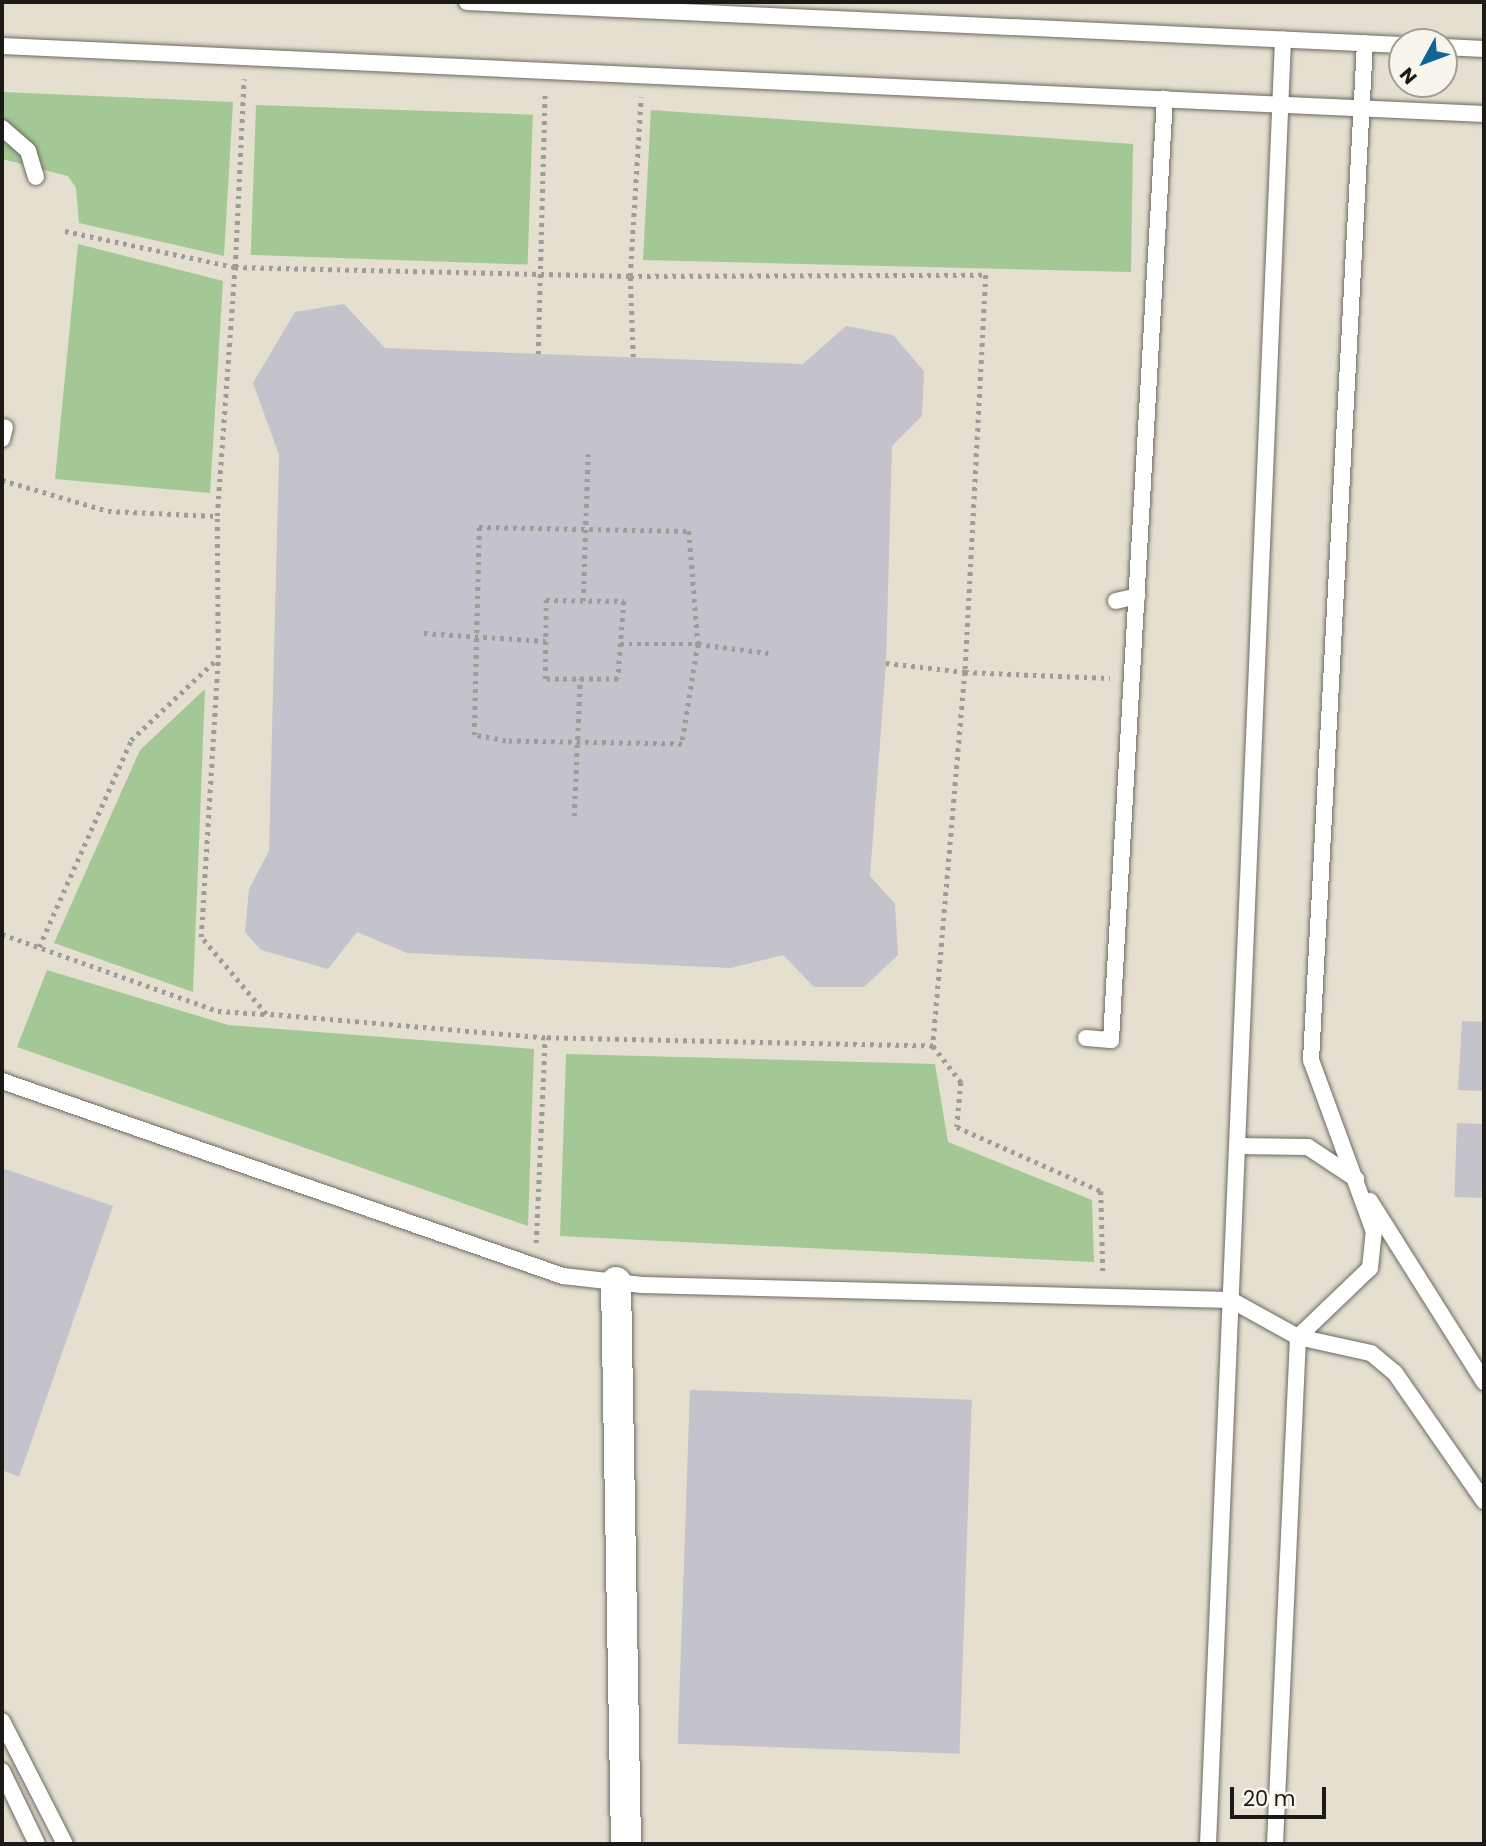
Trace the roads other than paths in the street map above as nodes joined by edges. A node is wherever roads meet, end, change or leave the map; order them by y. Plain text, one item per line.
1 (467, 2) edge
2 (1283, 40) junction
3 (1365, 43) junction
4 (1388, 44) edge
5 (2, 46) edge
6 (1458, 48) edge
7 (1484, 49) edge
8 (1165, 99) junction
9 (1282, 105) junction
10 (1363, 109) junction
11 (1484, 114) edge
12 (2, 128) edge
13 (36, 177) dead end
14 (1137, 596) junction
15 (1116, 601) dead end
16 (1086, 1038) dead end
17 (2, 1081) edge
18 (1237, 1146) junction
19 (1356, 1178) junction
20 (616, 1282) junction
21 (1231, 1300) junction
22 (1298, 1337) junction
23 (1484, 1382) edge
24 (1484, 1501) edge
25 (2, 1721) edge
26 (2, 1770) edge
27 (37, 1844) edge
28 (65, 1844) edge
29 (626, 1844) edge
30 (1208, 1844) edge
31 (1275, 1844) edge

1 - 2 lane
2 - 3 lane
2 - 9 lane
3 - 4 lane
3 - 10 lane
5 - 8 lane
6 - 7 lane
8 - 9 lane
8 - 14 lane
9 - 10 lane
9 - 18 lane
10 - 11 lane
10 - 19 lane
12 - 13 lane
14 - 15 lane
14 - 16 lane
17 - 20 lane
18 - 19 lane
18 - 21 lane
19 - 22 lane
19 - 23 lane
20 - 21 lane
20 - 29 street
21 - 22 lane
21 - 30 lane
22 - 24 lane
22 - 31 lane
25 - 28 lane
26 - 27 lane

